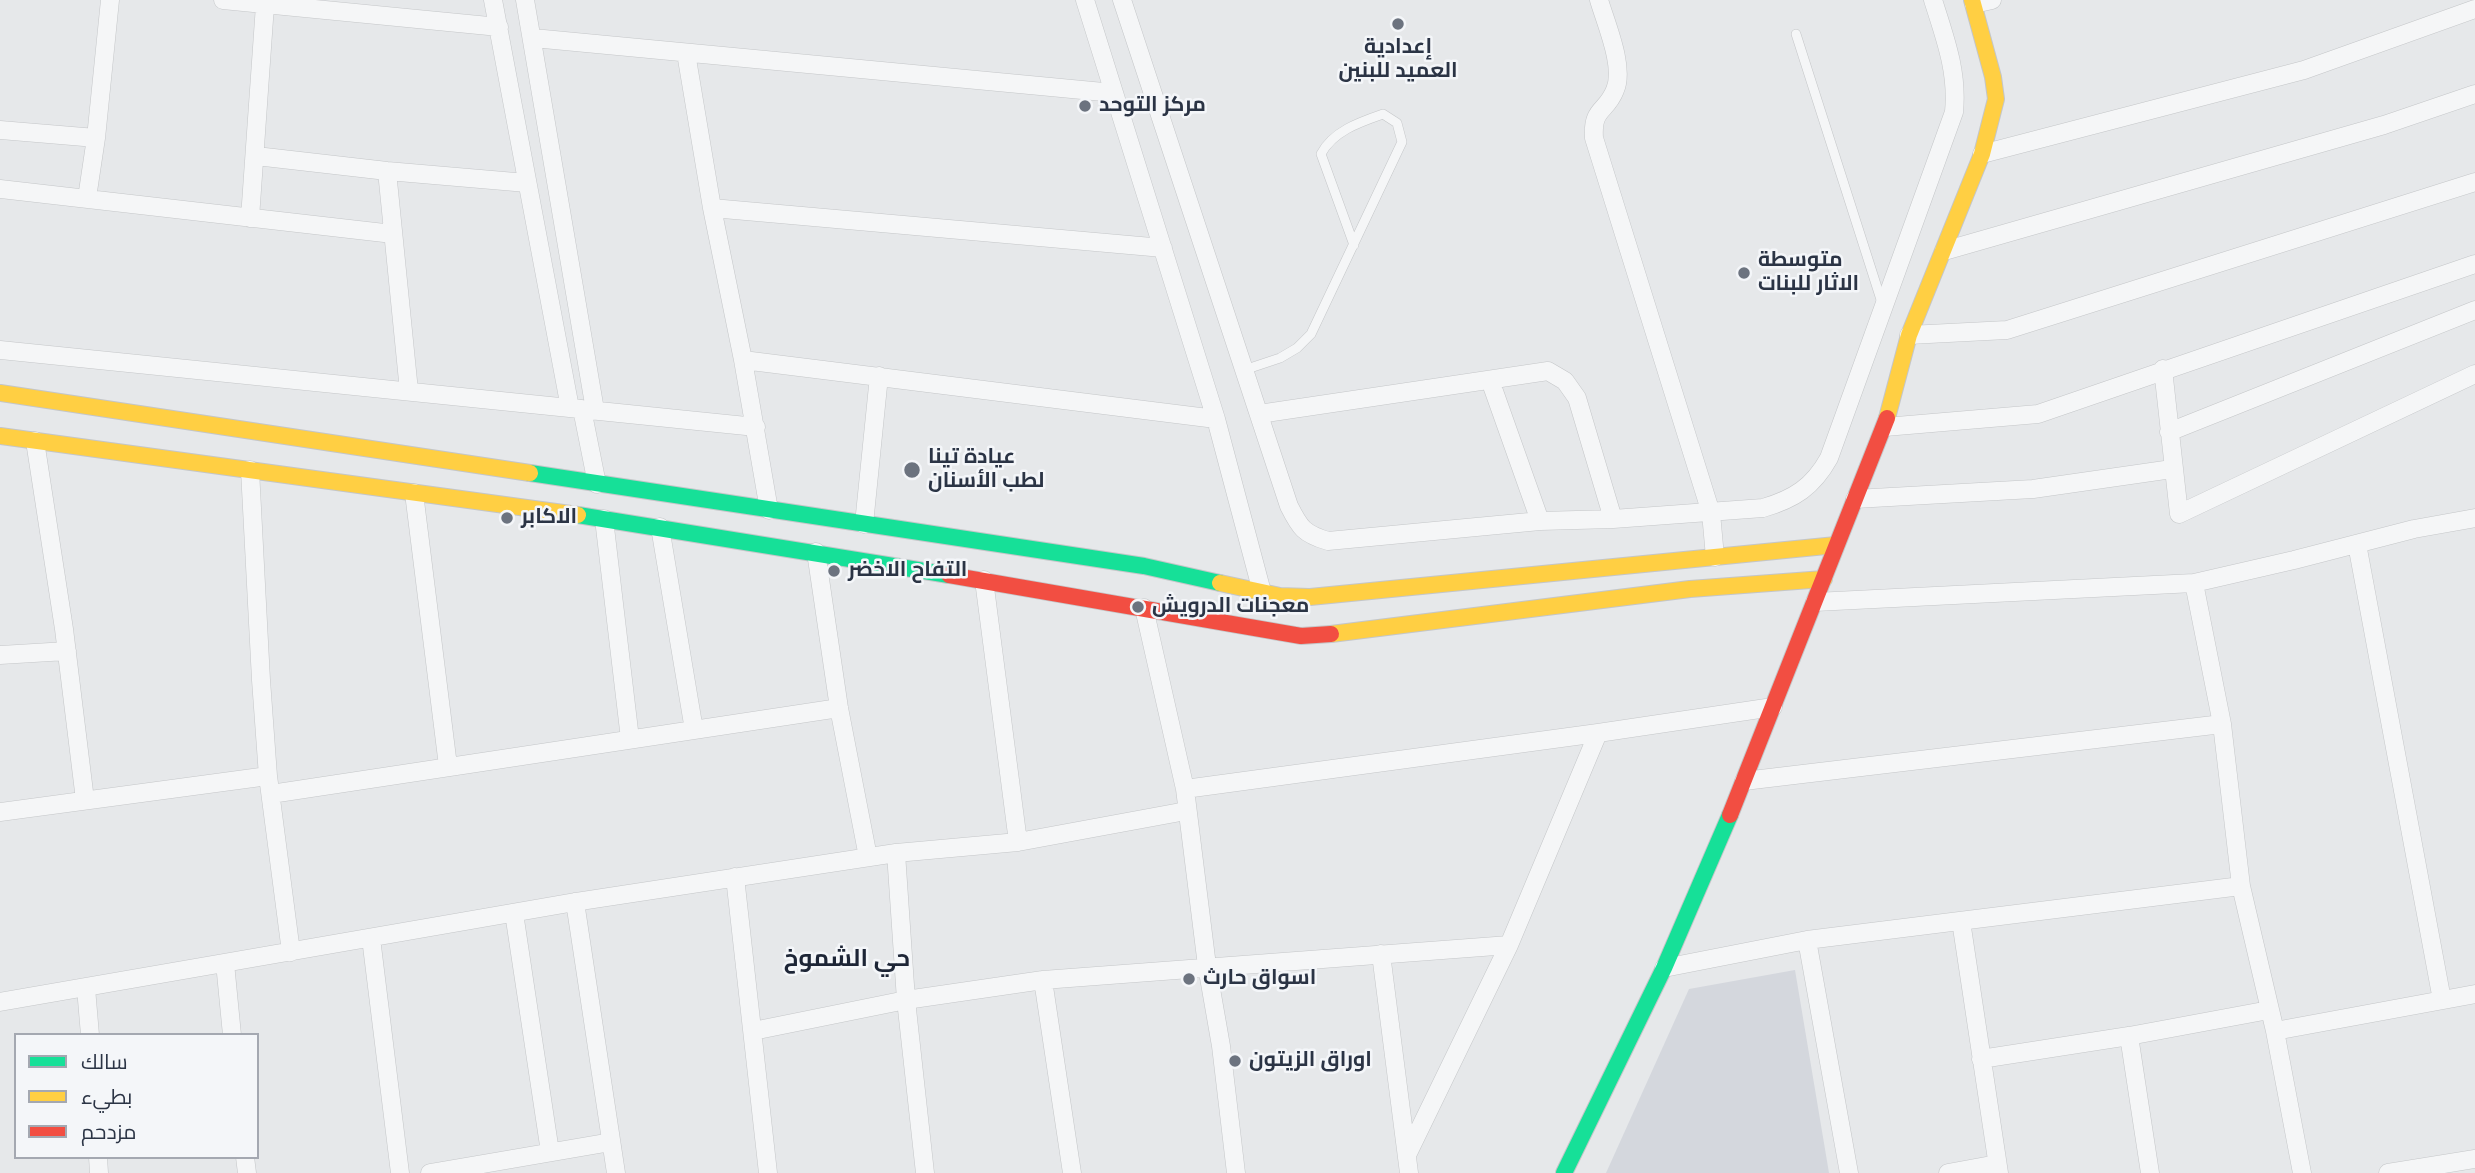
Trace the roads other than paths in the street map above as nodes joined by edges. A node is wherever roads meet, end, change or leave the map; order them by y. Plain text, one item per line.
1 (110, 0) edge
2 (223, 0) edge
3 (494, 0) edge
4 (525, 0) edge
5 (1085, 0) edge
6 (1122, 0) edge
7 (1599, 0) edge
8 (1933, 0) edge
9 (1992, 0) edge
10 (1973, 2) edge
11 (265, 5) junction
12 (357, 7) edge
13 (2475, 9) edge
14 (499, 27) junction
15 (1796, 34) dead end
16 (533, 37) junction
17 (686, 53) junction
18 (1114, 93) junction
19 (2475, 94) edge
20 (546, 115) junction
21 (516, 121) junction
22 (0, 130) edge
23 (96, 138) junction
24 (1982, 155) junction
25 (256, 156) junction
26 (387, 171) junction
27 (2475, 182) edge
28 (527, 183) junction
29 (0, 189) edge
30 (87, 198) junction
31 (712, 208) junction
32 (250, 219) junction
33 (393, 234) junction
34 (1353, 245) junction
35 (1163, 248) junction
36 (1944, 251) junction
37 (2475, 264) edge
38 (1883, 307) junction
39 (2475, 310) edge
40 (1909, 335) junction
41 (0, 350) edge
42 (743, 360) junction
43 (2162, 369) junction
44 (1244, 370) junction
45 (2475, 374) edge
46 (879, 376) junction
47 (1490, 380) junction
48 (409, 391) junction
49 (0, 394) edge
50 (582, 409) junction
51 (1259, 414) junction
52 (1216, 419) junction
53 (1885, 427) junction
54 (756, 428) junction
55 (2169, 432) junction
56 (0, 436) edge
57 (35, 441) junction
58 (2172, 468) junction
59 (250, 470) junction
60 (597, 484) junction
61 (414, 493) junction
62 (1856, 499) junction
63 (769, 510) junction
64 (1711, 513) junction
65 (2475, 518) edge
66 (604, 519) junction
67 (1613, 519) junction
68 (1540, 521) junction
69 (864, 524) junction
70 (660, 527) junction
71 (2357, 544) junction
72 (1836, 545) junction
73 (816, 552) junction
74 (1715, 557) junction
75 (983, 561) junction
76 (1824, 579) junction
77 (2194, 583) junction
78 (1262, 592) junction
79 (1815, 602) junction
80 (1144, 608) junction
81 (66, 651) junction
82 (0, 654) edge
83 (1773, 707) junction
84 (839, 708) junction
85 (2222, 724) junction
86 (694, 730) junction
87 (1598, 733) junction
88 (630, 739) junction
89 (448, 766) junction
90 (1744, 781) junction
91 (270, 785) junction
92 (1185, 789) junction
93 (85, 800) junction
94 (1186, 811) junction
95 (0, 812) edge
96 (1018, 842) junction
97 (896, 853) junction
98 (868, 857) junction
99 (735, 877) junction
100 (2241, 886) junction
101 (575, 902) junction
102 (514, 913) junction
103 (1961, 921) junction
104 (371, 938) junction
105 (1807, 940) junction
106 (1509, 945) junction
107 (291, 952) junction
108 (1381, 954) junction
109 (225, 963) junction
110 (1206, 966) junction
111 (1664, 968) junction
112 (1043, 980) junction
113 (86, 988) junction
114 (2475, 994) edge
115 (906, 1000) junction
116 (2442, 1000) junction
117 (0, 1002) edge
118 (2269, 1010) junction
119 (753, 1031) junction
120 (2275, 1031) junction
121 (90, 1033) edge
122 (232, 1033) edge
123 (2129, 1036) junction
124 (1981, 1059) junction
125 (611, 1142) junction
126 (551, 1152) junction
127 (2475, 1159) edge
128 (1408, 1164) edge
129 (1998, 1169) edge
130 (400, 1173) edge
131 (430, 1173) edge
132 (616, 1173) edge
133 (768, 1173) edge
134 (925, 1173) edge
135 (1072, 1173) edge
136 (1236, 1173) edge
137 (1564, 1173) edge
138 (1849, 1173) edge
139 (1948, 1173) edge
140 (2150, 1173) edge
141 (2302, 1173) edge
142 (2388, 1173) edge

1 - 23 street
2 - 11 street
3 - 14 street
4 - 16 street
5 - 18 street
6 - 44 street
7 - 64 street
8 - 38 street
9 - 10 street
10 - 24 street
11 - 12 street
11 - 25 street
12 - 14 street
13 - 24 street
14 - 21 street
15 - 38 lane
16 - 17 street
16 - 20 street
17 - 18 street
17 - 31 street
18 - 35 street
19 - 36 street
20 - 21 street
20 - 50 street
21 - 28 street
22 - 23 street
23 - 30 street
24 - 36 street
25 - 26 street
25 - 32 street
26 - 28 street
26 - 33 street
27 - 40 street
28 - 50 street
29 - 30 street
30 - 32 street
31 - 35 street
31 - 42 street
32 - 33 street
33 - 48 street
34 - 34 lane
34 - 44 lane
35 - 52 street
36 - 40 street
37 - 43 street
38 - 64 street
39 - 55 street
40 - 53 street
41 - 48 street
42 - 46 street
42 - 54 street
43 - 53 street
43 - 55 street
44 - 51 street
45 - 58 street
46 - 52 street
46 - 69 street
47 - 51 street
47 - 67 street
47 - 68 street
48 - 50 street
49 - 60 street
50 - 54 street
50 - 60 street
51 - 68 street
52 - 78 street
53 - 62 street
54 - 63 street
55 - 58 street
56 - 57 street
57 - 59 street
57 - 81 street
58 - 62 street
59 - 61 street
59 - 91 street
60 - 63 street
61 - 66 street
61 - 89 street
62 - 72 street
63 - 69 street
64 - 67 street
64 - 74 street
65 - 71 street
66 - 70 street
66 - 88 street
67 - 68 street
69 - 75 street
70 - 73 street
70 - 86 street
71 - 77 street
71 - 116 street
72 - 74 street
72 - 76 street
73 - 75 street
73 - 84 street
74 - 78 street
75 - 78 street
75 - 80 street
75 - 96 street
76 - 79 street
76 - 80 street
77 - 79 street
77 - 85 street
79 - 83 street
80 - 92 street
81 - 82 street
81 - 93 street
83 - 87 street
83 - 90 street
84 - 86 street
84 - 98 street
85 - 90 street
85 - 100 street
86 - 88 street
87 - 92 street
87 - 106 street
88 - 89 street
89 - 91 street
90 - 111 street
91 - 93 street
91 - 107 street
92 - 94 street
93 - 95 street
94 - 96 street
94 - 110 street
96 - 97 street
97 - 98 street
97 - 115 street
98 - 99 street
99 - 101 street
99 - 119 street
100 - 103 street
100 - 118 street
101 - 102 street
101 - 125 street
102 - 104 street
102 - 126 street
103 - 105 street
103 - 124 street
104 - 107 street
104 - 130 street
105 - 111 street
105 - 138 street
106 - 108 street
106 - 128 street
107 - 109 street
108 - 110 street
108 - 128 street
109 - 113 street
109 - 122 street
110 - 112 street
110 - 136 street
111 - 137 street
112 - 115 street
112 - 135 street
113 - 117 street
113 - 121 street
114 - 116 street
115 - 119 street
115 - 134 street
116 - 120 street
118 - 120 street
118 - 123 street
119 - 133 street
120 - 141 street
123 - 124 street
123 - 140 street
124 - 129 street
125 - 126 street
125 - 132 street
126 - 131 street
127 - 142 street
129 - 139 street

